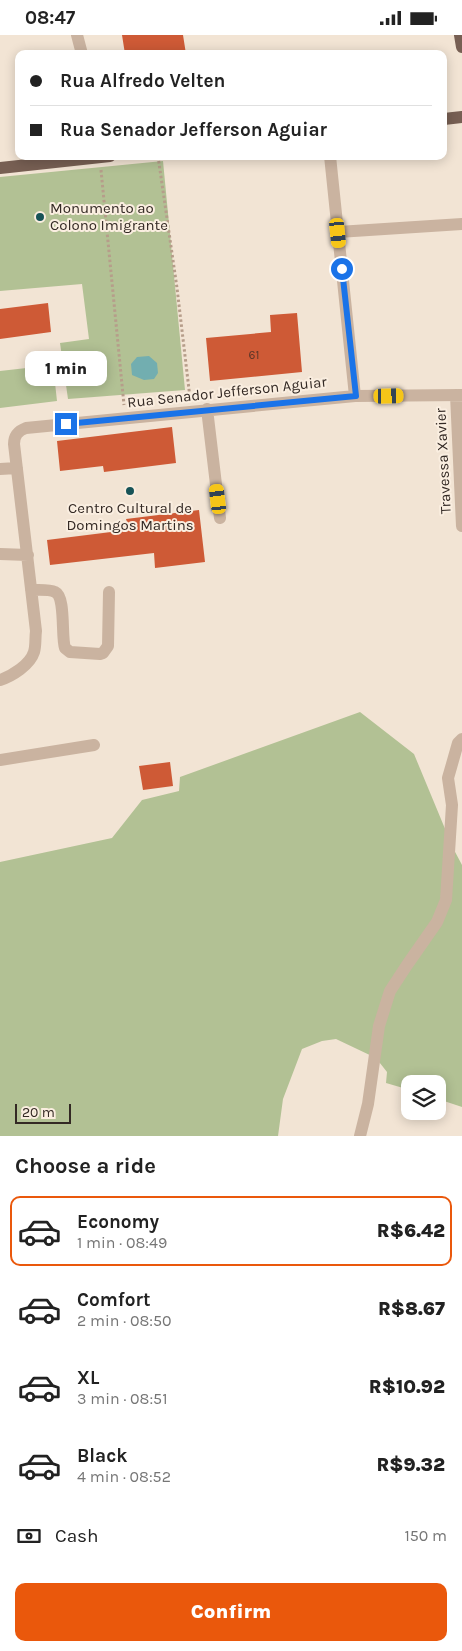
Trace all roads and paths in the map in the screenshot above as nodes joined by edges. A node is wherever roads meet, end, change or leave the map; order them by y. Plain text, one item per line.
1 (77, 35) edge
2 (460, 35) edge
3 (462, 47) edge
4 (81, 50) edge
5 (462, 117) edge
6 (447, 119) edge
7 (77, 160) edge
8 (103, 160) edge
9 (159, 160) edge
10 (330, 160) edge
11 (0, 169) edge
12 (462, 224) edge
13 (338, 233) junction
14 (459, 395) edge
15 (356, 396) junction
16 (207, 409) junction
17 (191, 411) junction
18 (125, 418) junction
19 (17, 468) junction
20 (0, 469) edge
21 (220, 518) dead end
22 (462, 526) edge
23 (0, 554) edge
24 (28, 555) junction
25 (31, 590) junction
26 (109, 592) dead end
27 (0, 680) edge
28 (462, 739) edge
29 (94, 745) dead end
30 (0, 760) edge
31 (452, 805) junction
32 (462, 821) edge
33 (360, 1136) edge

1 - 4 street
2 - 3 main road
5 - 6 main road
7 - 11 main road
8 - 18 path
9 - 17 path
10 - 13 street
12 - 13 street
13 - 15 street
14 - 15 street, Rua Senador Jefferson Aguiar
14 - 22 street, Travessa Xavier
15 - 16 street, Rua Senador Jefferson Aguiar
16 - 17 street, Rua Senador Jefferson Aguiar
16 - 21 street
17 - 18 street, Rua Senador Jefferson Aguiar
18 - 19 street, Rua Senador Jefferson Aguiar
19 - 20 street
19 - 24 street
23 - 24 street
24 - 25 street
25 - 26 street
25 - 27 street
28 - 31 street
29 - 30 street
31 - 32 street
31 - 33 street

